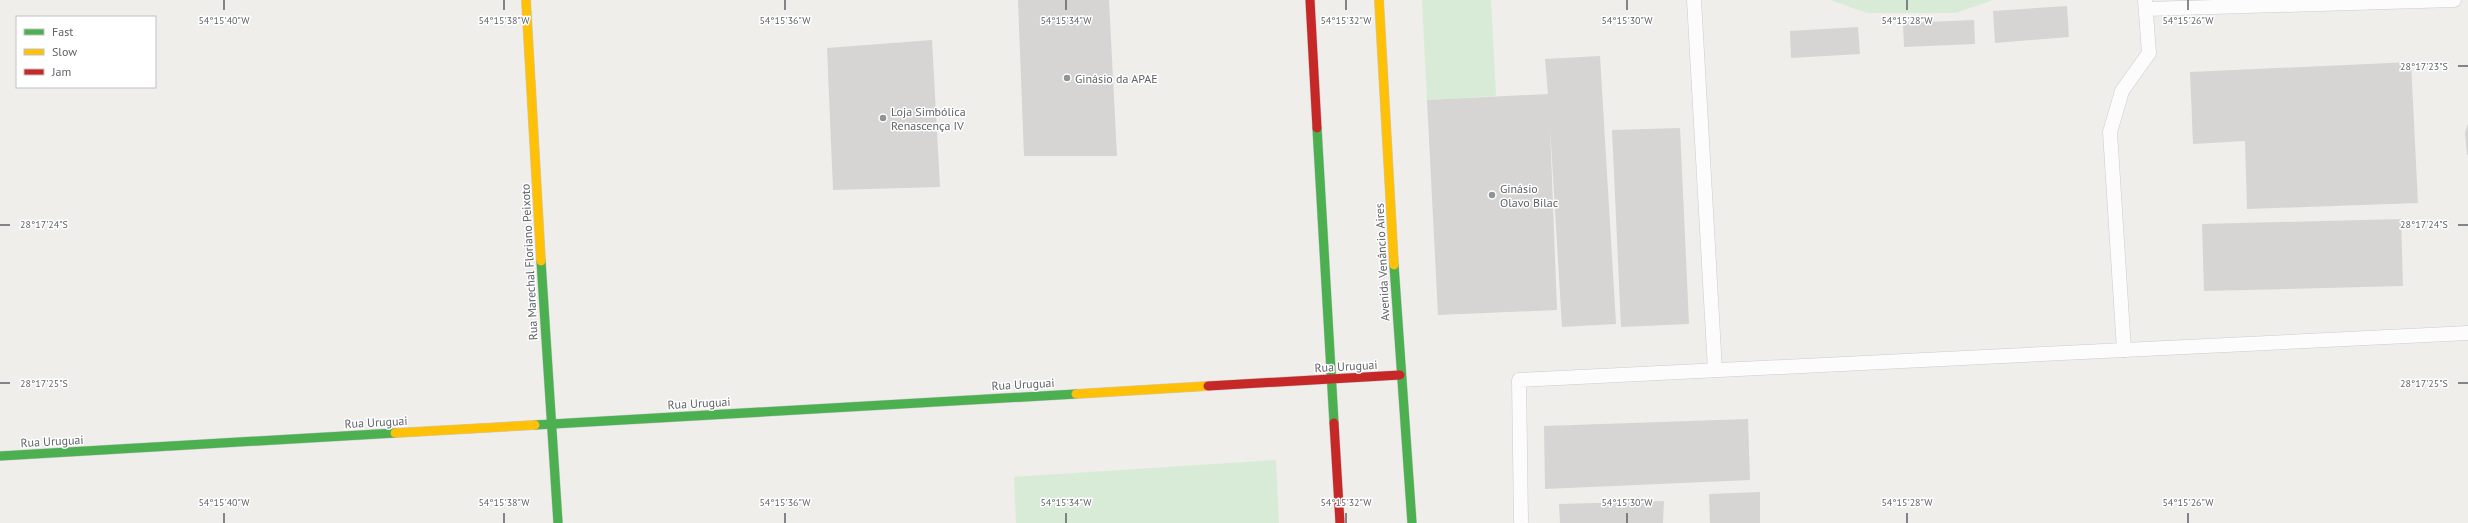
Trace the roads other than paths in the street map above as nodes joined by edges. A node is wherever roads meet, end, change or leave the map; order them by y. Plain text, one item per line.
1 (526, 0) edge
2 (1310, 0) edge
3 (1379, 0) edge
4 (1694, 0) edge
5 (2454, 0) edge
6 (2402, 1) edge
7 (2146, 5) edge
8 (2468, 333) edge
9 (2124, 350) junction
10 (1715, 370) junction
11 (1400, 375) junction
12 (1331, 379) junction
13 (550, 423) junction
14 (0, 456) edge
15 (1521, 521) dead end
16 (558, 523) edge
17 (1340, 523) edge
18 (1412, 523) edge

1 - 13 street, Rua Marechal Floriano Peixoto
2 - 12 street
3 - 11 street, Avenida Venâncio Aires
4 - 10 lane
5 - 6 lane
6 - 7 lane
7 - 9 lane
8 - 9 lane
9 - 10 lane
10 - 15 lane
11 - 12 street, Rua Uruguai
11 - 18 street, Avenida Venâncio Aires
12 - 13 street, Rua Uruguai
12 - 17 street
13 - 14 street, Rua Uruguai
13 - 16 street, Rua Marechal Floriano Peixoto

